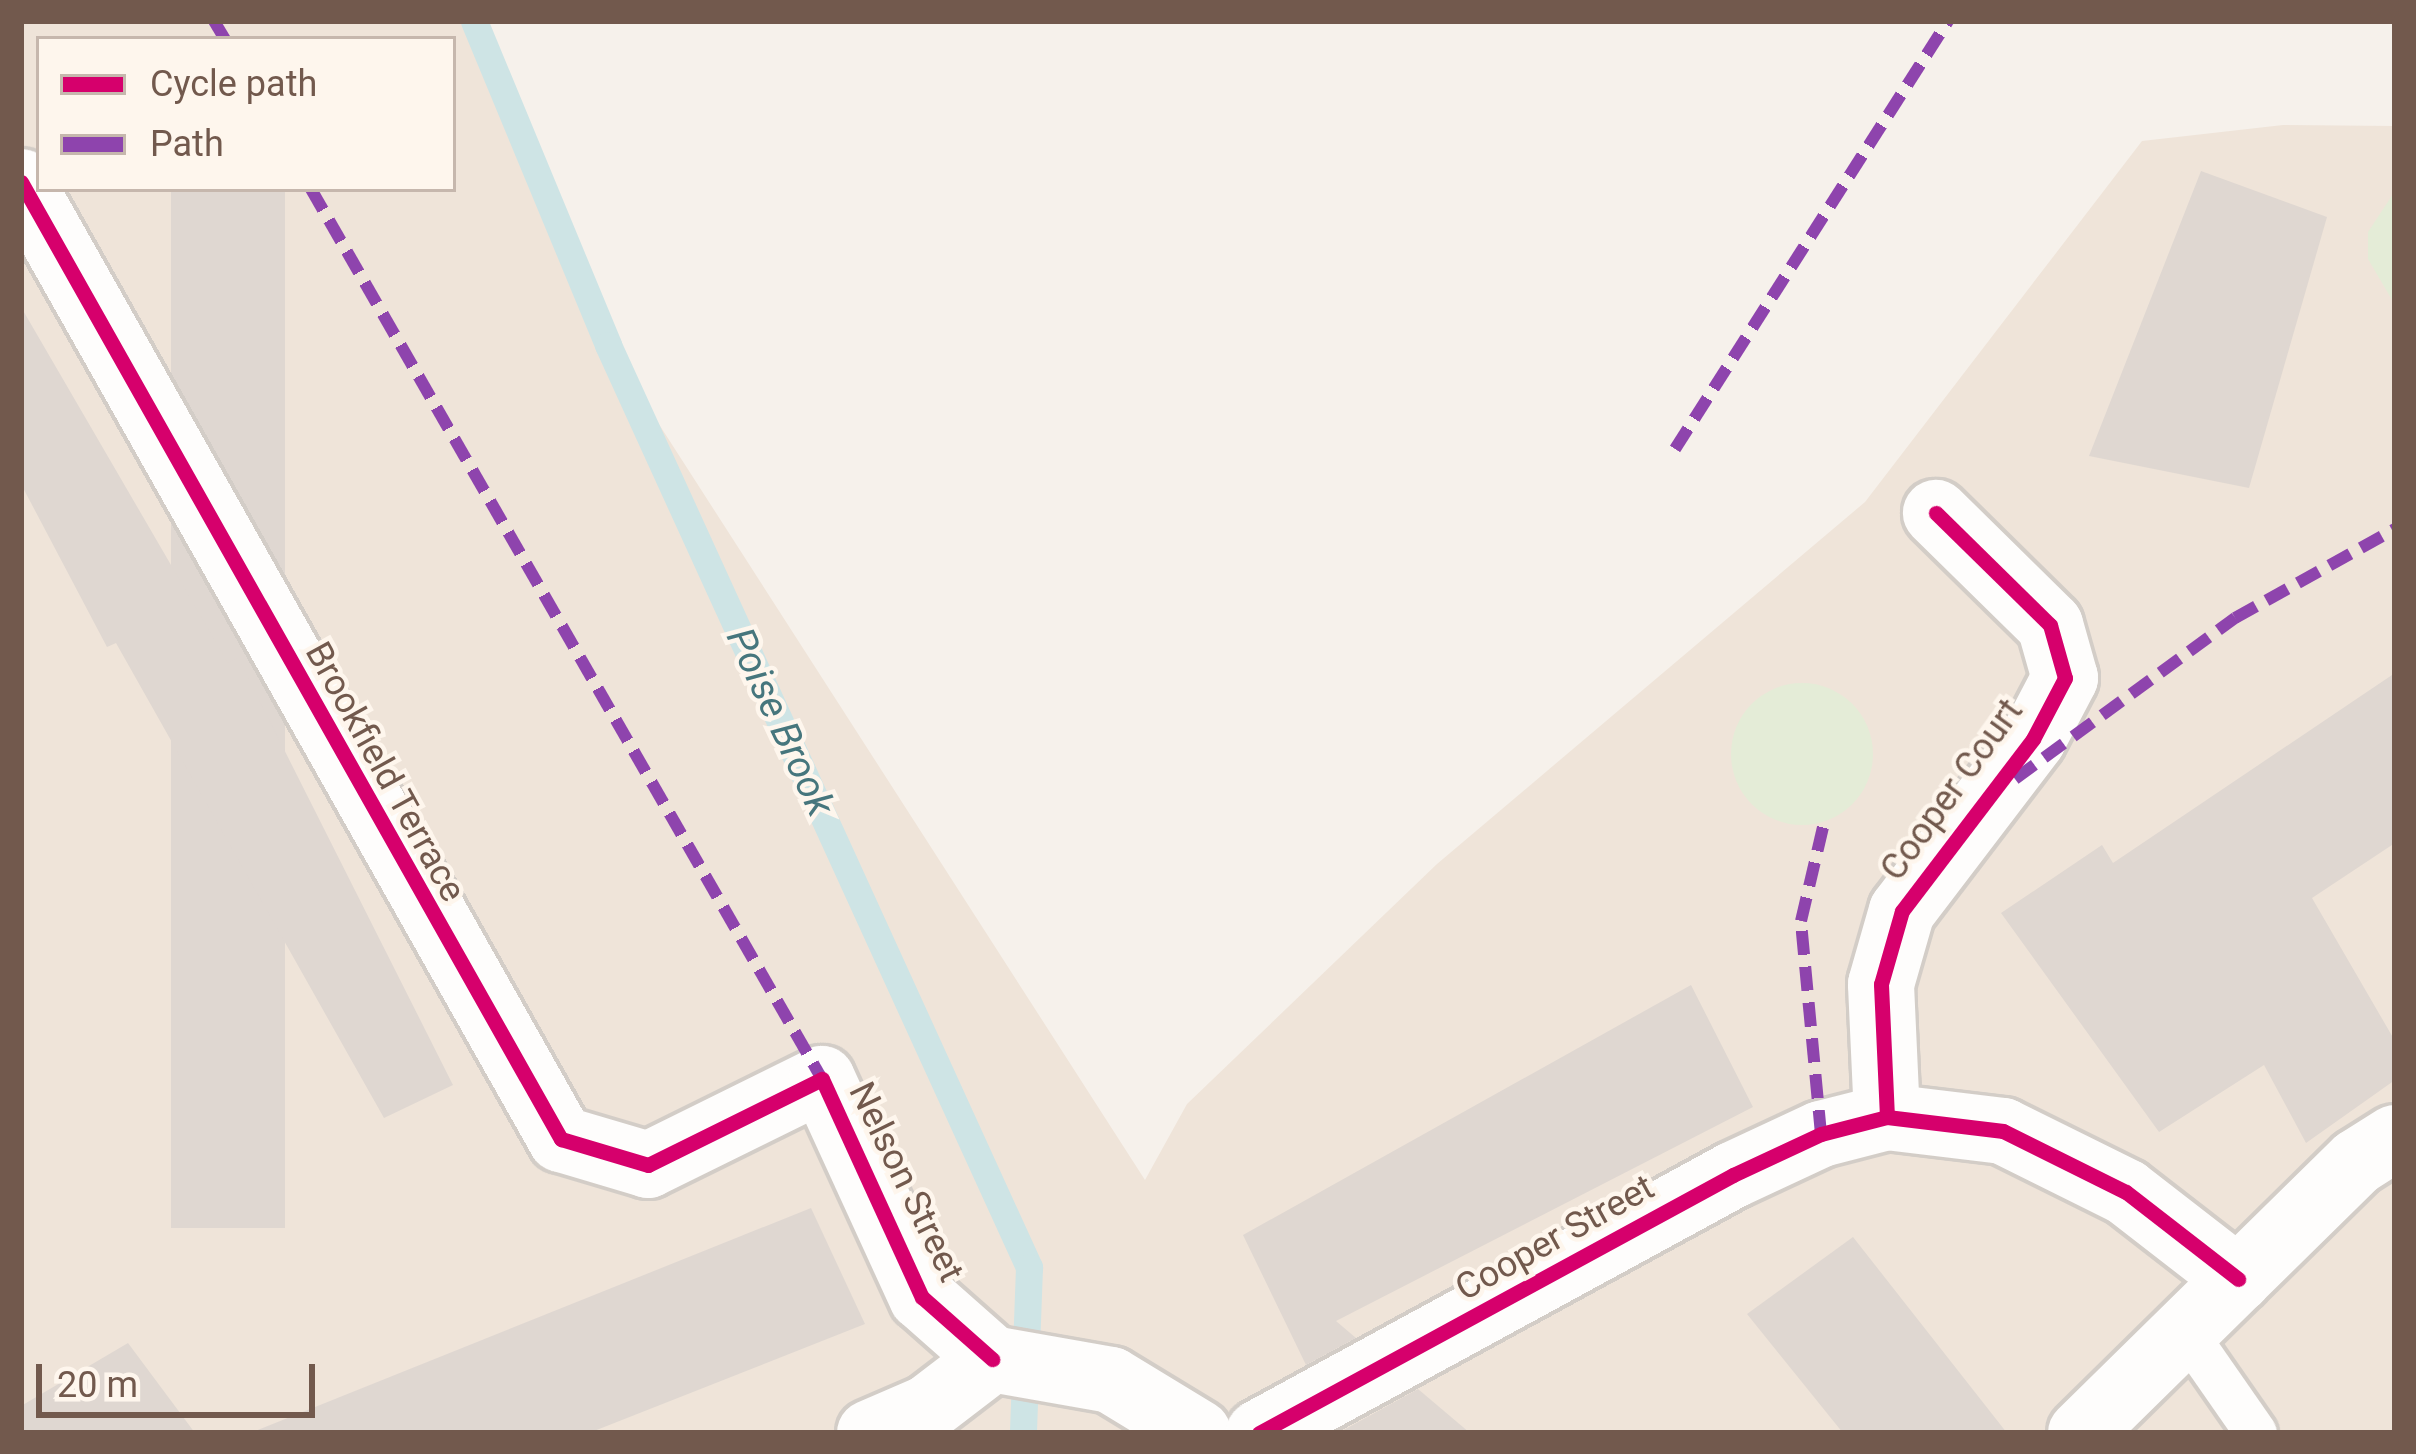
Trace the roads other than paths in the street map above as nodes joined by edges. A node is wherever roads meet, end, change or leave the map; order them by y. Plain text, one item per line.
1 (21, 182) edge
2 (1936, 513) dead end
3 (822, 1079) joint
4 (1887, 1117) junction
5 (2395, 1138) edge
6 (2238, 1279) junction
7 (2185, 1331) junction
8 (992, 1359) junction
9 (870, 1433) edge
10 (1198, 1433) edge
11 (1259, 1433) edge
12 (2081, 1433) edge
13 (2256, 1433) edge

1 - 3 street, Brookfield Terrace
2 - 4 street, Cooper Court
3 - 8 street, Nelson Street
4 - 6 street
4 - 11 street, Cooper Street
5 - 6 street
6 - 7 street
7 - 12 street
7 - 13 lane
8 - 9 street
8 - 10 street

